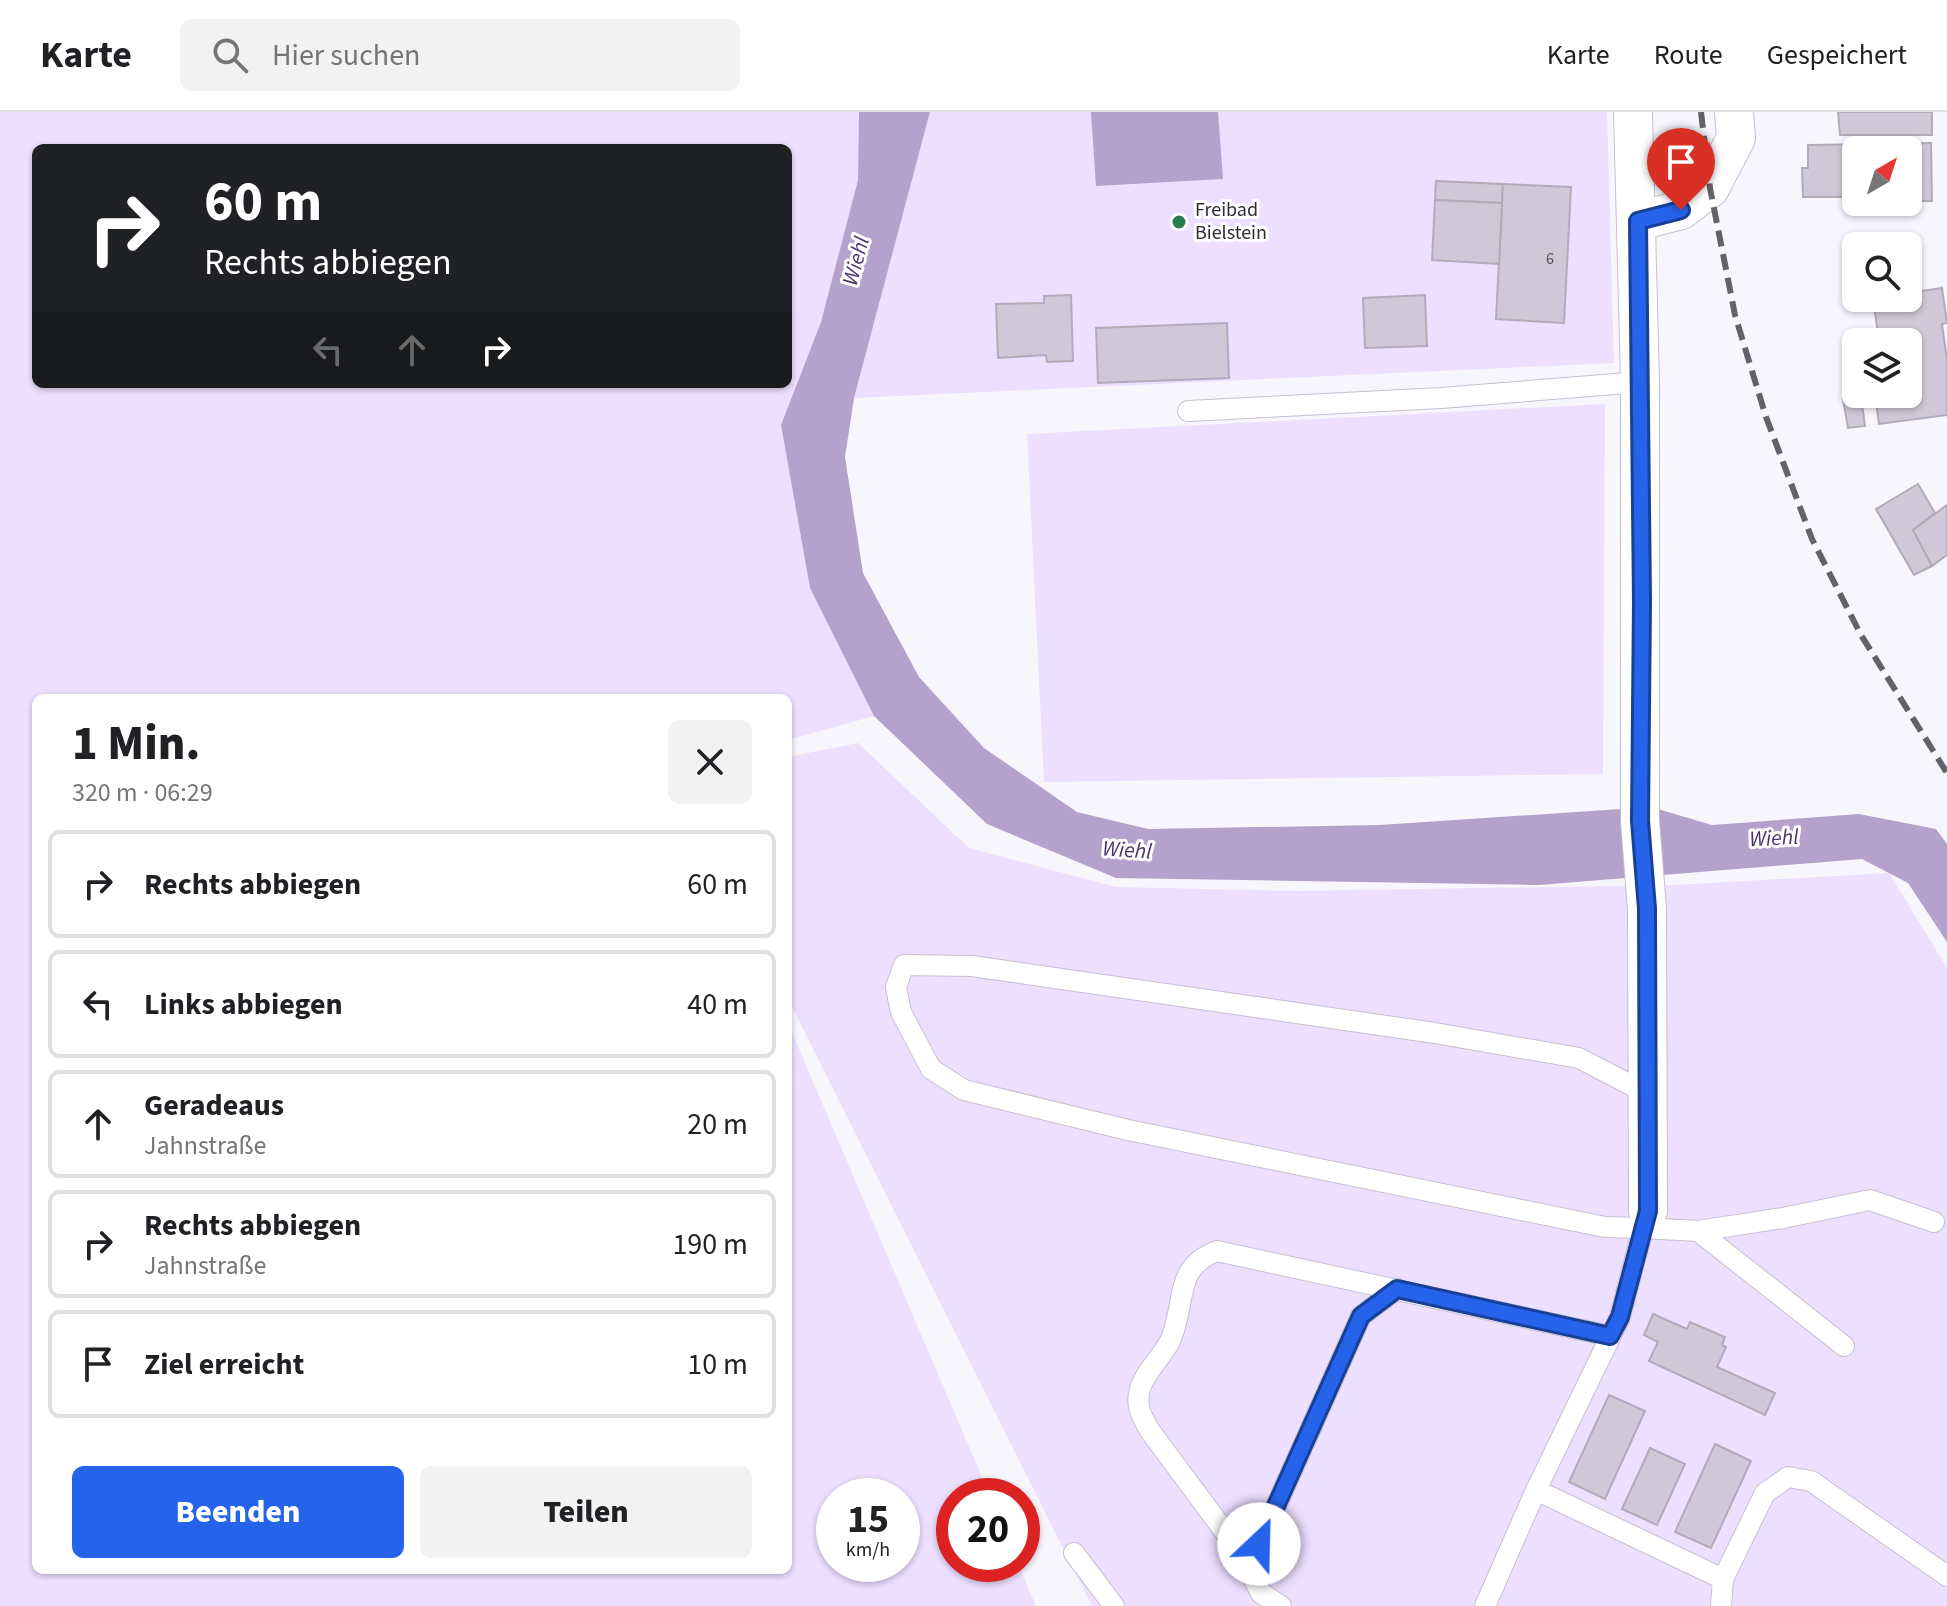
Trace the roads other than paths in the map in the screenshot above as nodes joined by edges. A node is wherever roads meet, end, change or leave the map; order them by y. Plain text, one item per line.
1 (1633, 112) edge
2 (1734, 112) edge
3 (1638, 221) junction
4 (1640, 382) junction
5 (1188, 411) dead end
6 (1648, 1094) junction
7 (1646, 1220) junction
8 (1934, 1222) dead end
9 (1698, 1231) junction
10 (1397, 1289) junction
11 (1610, 1336) junction
12 (1844, 1346) dead end
13 (1536, 1490) junction
14 (1074, 1553) dead end
15 (1248, 1569) junction
16 (1947, 1576) edge
17 (1723, 1579) junction
18 (1114, 1606) edge
19 (1281, 1606) edge
20 (1485, 1606) edge
21 (1721, 1606) edge

1 - 3 street
2 - 3 street
3 - 4 street
4 - 5 lane
4 - 6 street
6 - 7 street
6 - 7 lane
7 - 9 lane
7 - 11 lane
8 - 9 lane
9 - 12 lane
10 - 11 lane
10 - 15 lane
10 - 15 lane
11 - 13 lane
13 - 17 lane
13 - 20 lane
14 - 18 lane
15 - 19 lane
16 - 17 lane
17 - 21 lane

